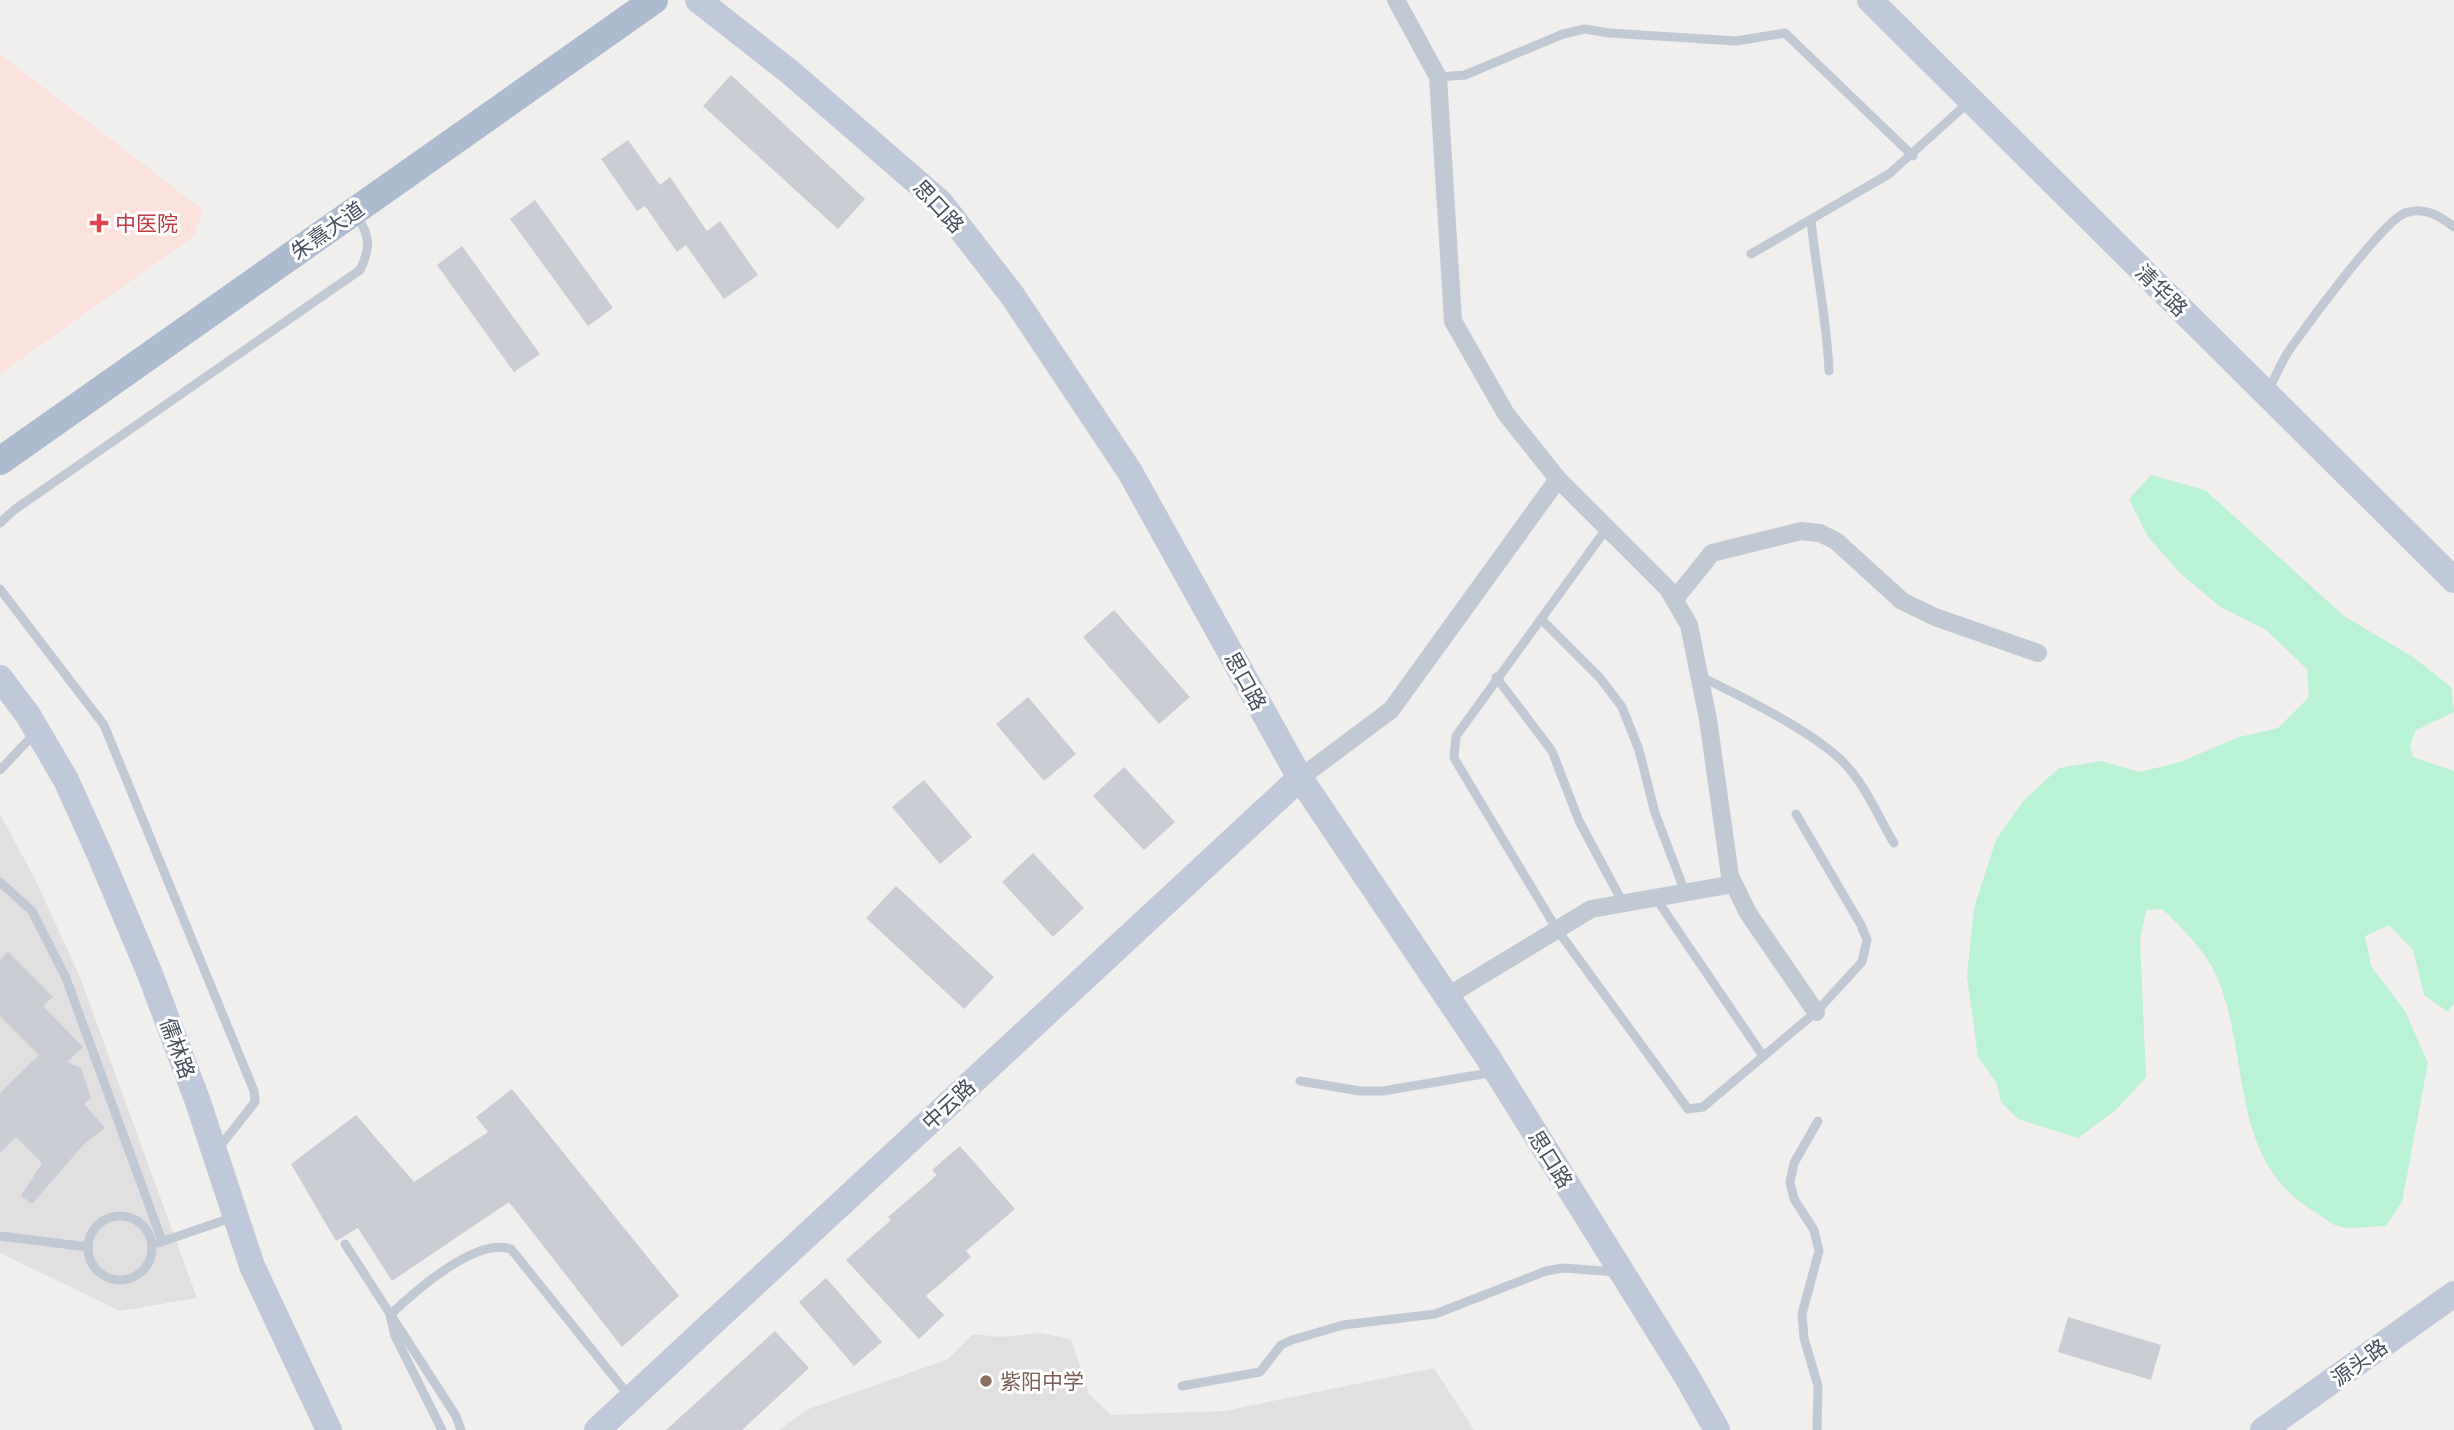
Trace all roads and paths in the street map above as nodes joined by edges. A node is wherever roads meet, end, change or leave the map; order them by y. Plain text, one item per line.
1 (654, 0) edge
2 (698, 0) edge
3 (1396, 0) edge
4 (1870, 0) edge
5 (1438, 78) junction
6 (1970, 100) junction
7 (1913, 156) junction
8 (355, 211) junction
9 (1811, 220) junction
10 (2454, 227) edge
11 (1751, 254) dead end
12 (1829, 371) dead end
13 (2267, 394) junction
14 (0, 461) edge
15 (1558, 479) junction
16 (0, 523) edge
17 (1607, 528) junction
18 (2454, 580) edge
19 (0, 589) edge
20 (1674, 600) junction
21 (1541, 619) junction
22 (2038, 653) dead end
23 (1699, 676) junction
24 (1496, 677) junction
25 (0, 678) edge
26 (37, 730) junction
27 (0, 770) edge
28 (1300, 778) junction
29 (1796, 814) dead end
30 (1894, 843) dead end
31 (0, 882) edge
32 (1734, 884) junction
33 (1686, 894) junction
34 (1657, 900) junction
35 (1623, 905) junction
36 (1556, 928) junction
37 (1447, 997) junction
38 (1816, 1012) junction
39 (1763, 1056) junction
40 (1496, 1072) junction
41 (1300, 1081) dead end
42 (1818, 1121) dead end
43 (215, 1153) junction
44 (236, 1216) junction
45 (0, 1236) edge
46 (157, 1243) junction
47 (345, 1244) dead end
48 (88, 1247) junction
49 (1622, 1272) junction
50 (2454, 1294) edge
51 (390, 1315) junction
52 (1182, 1386) dead end
53 (631, 1398) junction
54 (329, 1430) edge
55 (442, 1430) edge
56 (461, 1430) edge
57 (597, 1430) edge
58 (1717, 1430) edge
59 (1817, 1430) edge
60 (2263, 1430) edge

1 - 8 main road, 朱熹大道
2 - 28 street, 思口路
3 - 5 street
4 - 6 street, 清华路
5 - 7 lane
5 - 15 street
6 - 7 lane
6 - 13 street, 清华路
7 - 9 lane
8 - 14 main road, 朱熹大道
8 - 16 lane
9 - 11 lane
9 - 12 lane
10 - 13 lane
13 - 18 street, 清华路
15 - 17 street
15 - 28 street
17 - 20 street
17 - 21 lane
19 - 43 lane
20 - 22 street
20 - 23 street
21 - 24 lane
21 - 33 lane
23 - 30 lane
23 - 32 street
24 - 35 lane
24 - 36 lane
25 - 26 street, 儒林路
26 - 27 lane
26 - 43 street, 儒林路
28 - 37 street, 思口路
28 - 53 street, 中云路
29 - 38 lane
31 - 46 lane
32 - 33 street
32 - 38 street
33 - 34 street
34 - 35 street
34 - 39 lane
35 - 36 street
36 - 37 street
36 - 39 lane
37 - 40 street, 思口路
38 - 39 lane
40 - 41 lane
40 - 49 street, 思口路
42 - 59 lane
43 - 44 street, 儒林路
44 - 46 lane
44 - 54 street, 儒林路
45 - 48 lane
46 - 48 lane
46 - 48 lane
47 - 51 lane
49 - 52 lane
49 - 58 street, 思口路
50 - 60 street, 源头路
51 - 53 lane
51 - 55 lane
51 - 56 lane
53 - 57 street, 中云路

